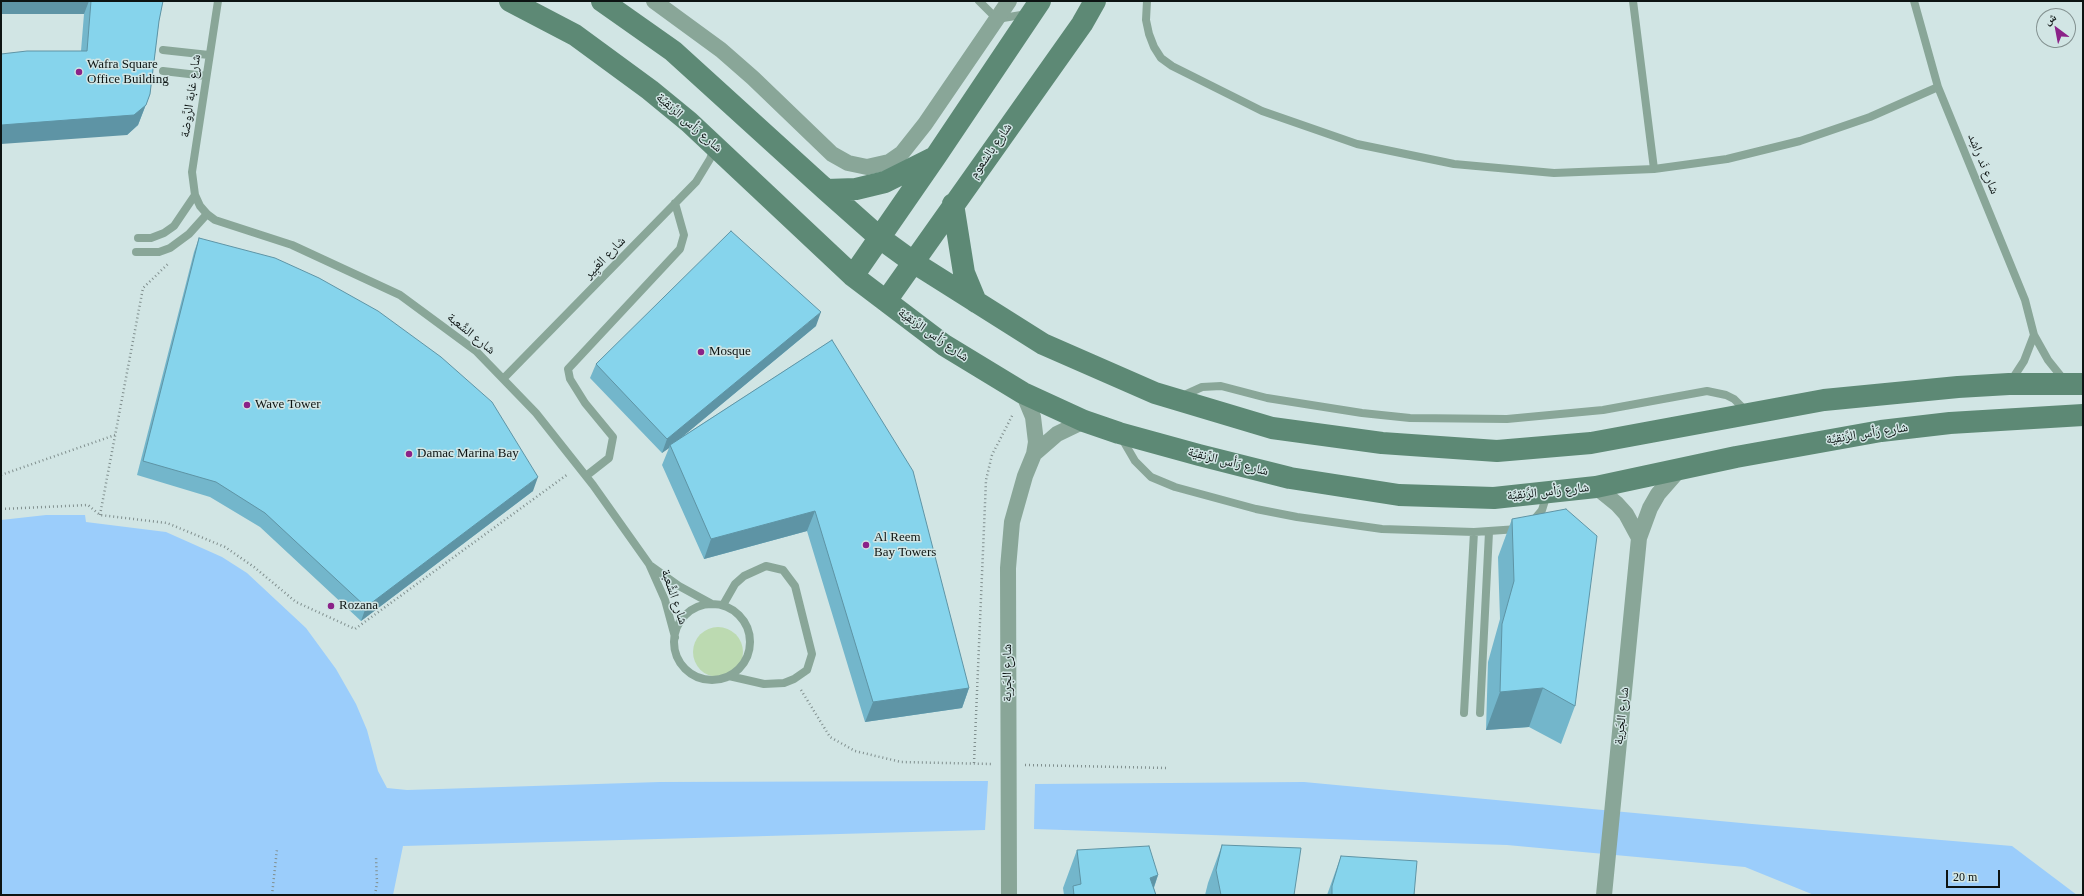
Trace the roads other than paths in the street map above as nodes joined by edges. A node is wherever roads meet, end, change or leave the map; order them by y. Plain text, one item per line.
1 (218, 1) edge
2 (510, 1) edge
3 (602, 1) edge
4 (654, 1) edge
5 (979, 1) edge
6 (1009, 1) edge
7 (1095, 1) edge
8 (1147, 1) edge
9 (1633, 1) edge
10 (1914, 1) edge
11 (1036, 7) edge
12 (997, 19) junction
13 (163, 50) dead end
14 (209, 55) junction
15 (164, 71) dead end
16 (206, 76) junction
17 (1938, 87) junction
18 (714, 146) junction
19 (936, 156) junction
20 (1654, 169) junction
21 (826, 190) junction
22 (195, 195) junction
23 (675, 203) junction
24 (953, 204) junction
25 (207, 214) junction
26 (138, 238) dead end
27 (880, 238) junction
28 (136, 252) dead end
29 (913, 262) junction
30 (853, 276) junction
31 (886, 301) junction
32 (976, 302) junction
33 (2034, 335) junction
34 (503, 380) junction
35 (2009, 384) junction
36 (2075, 384) edge
37 (1023, 393) junction
38 (1178, 399) junction
39 (1748, 414) junction
40 (2083, 415) edge
41 (1084, 421) junction
42 (1119, 433) junction
43 (1034, 454) junction
44 (1678, 470) junction
45 (586, 476) junction
46 (1596, 487) junction
47 (1547, 493) junction
48 (1474, 532) junction
49 (1489, 532) junction
50 (1639, 538) junction
51 (649, 564) junction
52 (712, 604) junction
53 (723, 605) junction
54 (675, 638) junction
55 (729, 676) junction
56 (1464, 713) dead end
57 (1480, 713) dead end
58 (1604, 890) edge
59 (1009, 895) edge

1 - 14 lane, شارع غابة الرَّوضة
2 - 18 street, شارع رَأس الرَّنقِيَّة
3 - 21 street
4 - 12 street
5 - 12 lane
6 - 12 street
7 - 24 street, شارع بالشعوم
8 - 20 lane
9 - 20 lane
10 - 17 lane, شارع نَد راشِد
11 - 12 lane
11 - 19 street
13 - 14 lane
14 - 16 lane, شارع غابة الرَّوضة
15 - 16 lane
16 - 22 lane, شارع غابة الرَّوضة
17 - 20 lane
17 - 33 lane, شارع نَد راشِد
18 - 23 lane, شارع العَبِير
18 - 30 street, شارع رَأس الرَّنقِيَّة
19 - 21 street
19 - 27 street
21 - 27 street
22 - 25 lane, شارع غابة الرَّوضة
22 - 26 lane
23 - 34 lane, شارع العَبِير
23 - 45 lane
24 - 29 street, شارع بالشعوم
24 - 32 street
25 - 28 lane
25 - 34 lane, شارع الشِّعبة
27 - 29 street
27 - 30 street
29 - 31 street, شارع بالشعوم
29 - 32 street
30 - 31 street, شارع رَأس الرَّنقِيَّة
31 - 37 street, شارع رَأس الرَّنقِيَّة
32 - 38 street
33 - 35 lane
33 - 36 lane, شارع نَد راشِد
34 - 45 lane, شارع الشِّعبة
35 - 36 street
35 - 39 street
37 - 41 street, شارع رَأس الرَّنقِيَّة
37 - 43 street, شارع الجَرية
38 - 39 street
38 - 39 lane
40 - 44 street, شارع رَأس الرَّنقِيَّة
41 - 42 street, شارع رَأس الرَّنقِيَّة
41 - 43 street, شارع الجَرية
42 - 47 street, شارع رَأس الرَّنقِيَّة
42 - 48 lane
43 - 59 street, شارع الجَرية
44 - 46 street, شارع رَأس الرَّنقِيَّة
44 - 50 street, شارع الجَرية
45 - 51 lane, شارع الشِّعبة
46 - 47 street, شارع رَأس الرَّنقِيَّة
46 - 50 street
47 - 49 lane
48 - 49 lane
48 - 56 lane
49 - 57 lane
50 - 58 street, شارع الجَرية
51 - 52 lane, شارع الشِّعبة
51 - 54 lane, شارع الشِّعبة
52 - 53 lane
52 - 54 lane
53 - 55 lane
53 - 55 lane
54 - 55 lane

